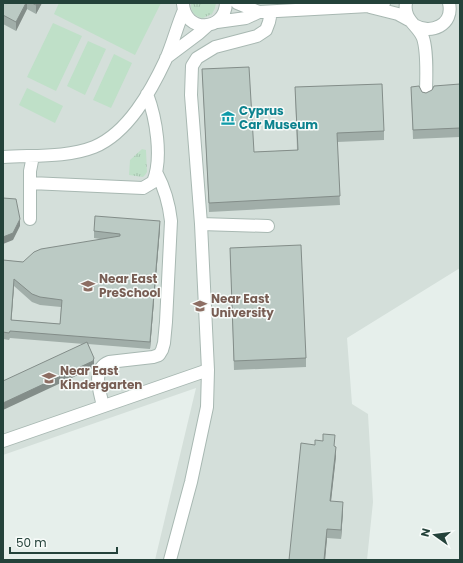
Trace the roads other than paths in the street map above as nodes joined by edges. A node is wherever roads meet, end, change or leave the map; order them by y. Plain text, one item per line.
1 (226, 3) edge
2 (237, 3) edge
3 (384, 3) edge
4 (406, 3) edge
5 (184, 6) edge
6 (369, 6) junction
7 (453, 10) edge
8 (265, 12) junction
9 (411, 23) junction
10 (212, 24) junction
11 (435, 29) junction
12 (425, 50) junction
13 (166, 58) junction
14 (147, 94) junction
15 (426, 95) edge
16 (3, 150) edge
17 (16, 156) junction
18 (33, 156) junction
19 (3, 157) edge
20 (157, 174) junction
21 (30, 183) junction
22 (30, 219) dead end
23 (201, 224) junction
24 (268, 226) dead end
25 (208, 370) junction
26 (103, 406) junction
27 (3, 441) edge
28 (170, 560) edge

1 - 10 street
2 - 8 street
3 - 6 street
4 - 9 street
5 - 10 street
5 - 13 street
6 - 8 street
6 - 9 street
7 - 11 street
8 - 10 street
8 - 23 street
9 - 11 street
9 - 12 street
10 - 13 street
11 - 12 street
12 - 15 street
13 - 14 street
14 - 18 street
14 - 20 street
16 - 17 street
17 - 18 street
17 - 19 street
18 - 21 street
20 - 21 street
20 - 26 street
21 - 22 street
23 - 24 street
23 - 25 street
25 - 26 street
25 - 28 street
26 - 27 street

